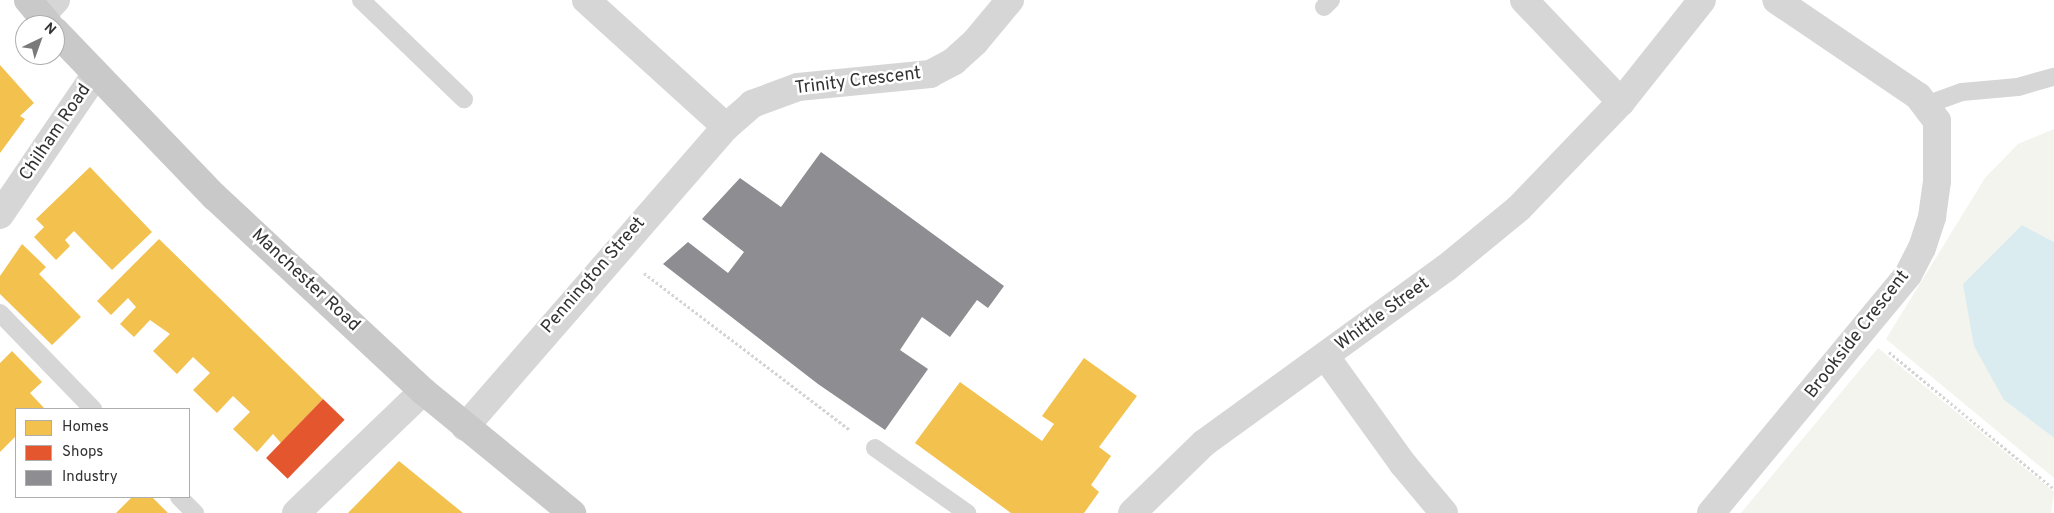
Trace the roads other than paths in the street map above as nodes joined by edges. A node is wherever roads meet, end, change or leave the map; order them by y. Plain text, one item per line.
1 (361, 0) edge
2 (586, 0) edge
3 (1010, 0) edge
4 (1524, 0) edge
5 (1702, 0) edge
6 (1776, 0) edge
7 (46, 14) edge
8 (95, 75) junction
9 (2054, 77) edge
10 (464, 99) dead end
11 (1621, 102) junction
12 (1926, 105) junction
13 (726, 127) junction
14 (0, 216) edge
15 (0, 312) edge
16 (1326, 357) junction
17 (423, 392) junction
18 (92, 408) edge
19 (465, 427) junction
20 (875, 448) road end
21 (180, 498) edge
22 (195, 513) edge
23 (296, 513) edge
24 (572, 513) edge
25 (967, 513) edge
26 (1132, 513) edge
27 (1444, 513) edge
28 (1711, 513) edge

1 - 10 lane
2 - 13 street
3 - 13 street, Trinity Crescent
4 - 11 street
5 - 11 street, Whittle Street
6 - 12 street, Brookside Crescent
7 - 8 main road, Manchester Road
8 - 14 street, Chilham Road
8 - 17 main road, Manchester Road
9 - 12 lane
11 - 16 street, Whittle Street
12 - 28 street, Brookside Crescent
13 - 19 street, Pennington Street
15 - 18 lane
16 - 26 street, Whittle Street
16 - 27 street
17 - 19 main road, Manchester Road
17 - 23 street
19 - 24 main road, Manchester Road
20 - 25 lane
21 - 22 lane

